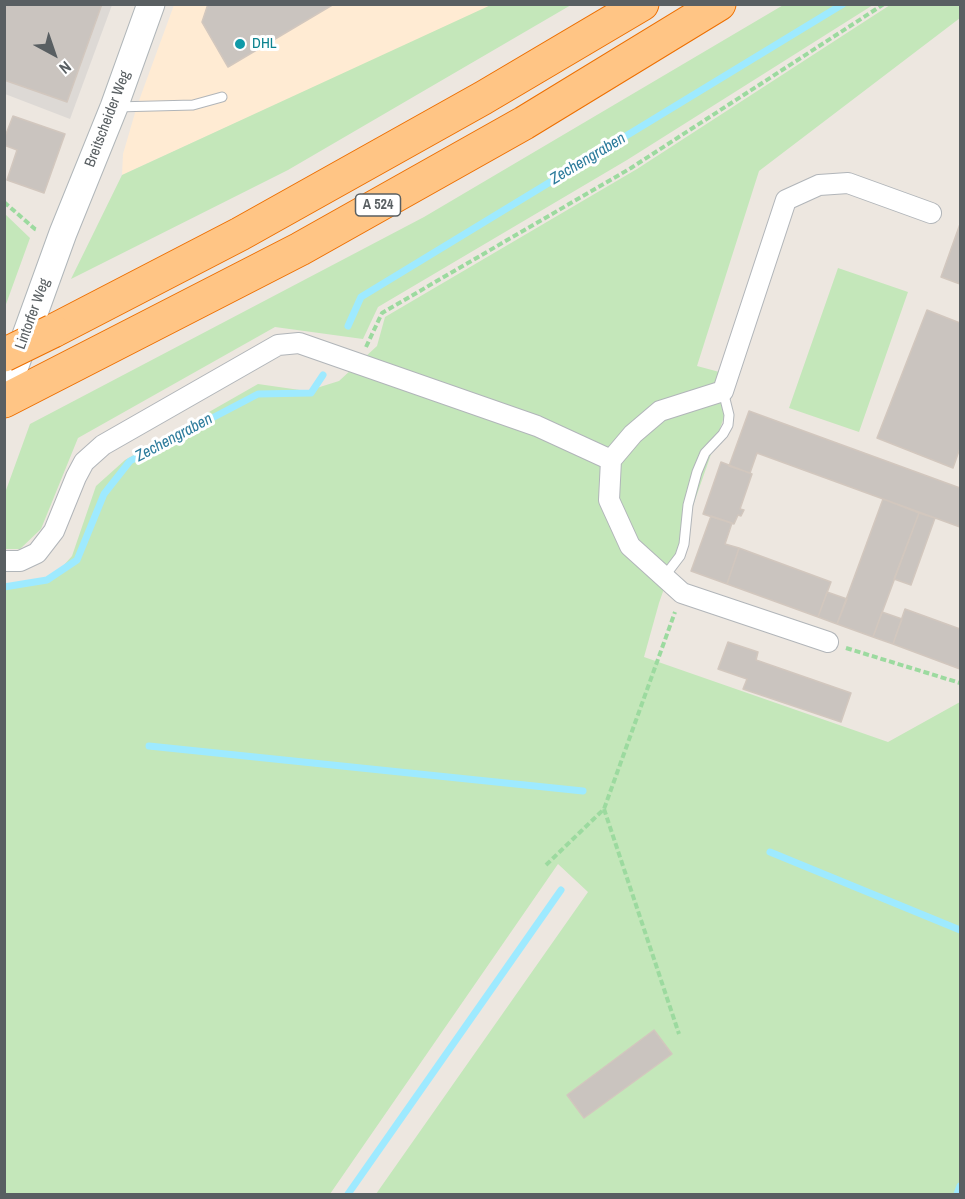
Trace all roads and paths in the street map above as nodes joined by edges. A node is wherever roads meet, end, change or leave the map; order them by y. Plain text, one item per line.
1 (151, 4) edge
2 (642, 4) edge
3 (719, 4) edge
4 (884, 4) edge
5 (222, 97) dead end
6 (114, 107) junction
7 (4, 202) edge
8 (932, 213) dead end
9 (63, 233) junction
10 (4, 355) edge
11 (358, 363) junction
12 (723, 391) junction
13 (13, 396) edge
14 (611, 460) junction
15 (4, 561) edge
16 (664, 577) junction
17 (682, 593) junction
18 (828, 642) joint
19 (960, 683) edge
20 (604, 809) junction
21 (546, 865) dead end
22 (679, 1035) dead end

1 - 6 main road, Breitscheider Weg
2 - 10 highway, A 524, bridge
3 - 13 highway, A 524
4 - 11 path
5 - 6 lane
6 - 9 main road, Breitscheider Weg
7 - 9 path
8 - 12 street
9 - 13 main road, Lintorfer Weg
11 - 14 street
11 - 15 street
12 - 14 street
12 - 16 lane
14 - 16 street
16 - 17 street
17 - 18 street
17 - 20 path
18 - 19 path
20 - 21 path
20 - 22 path

